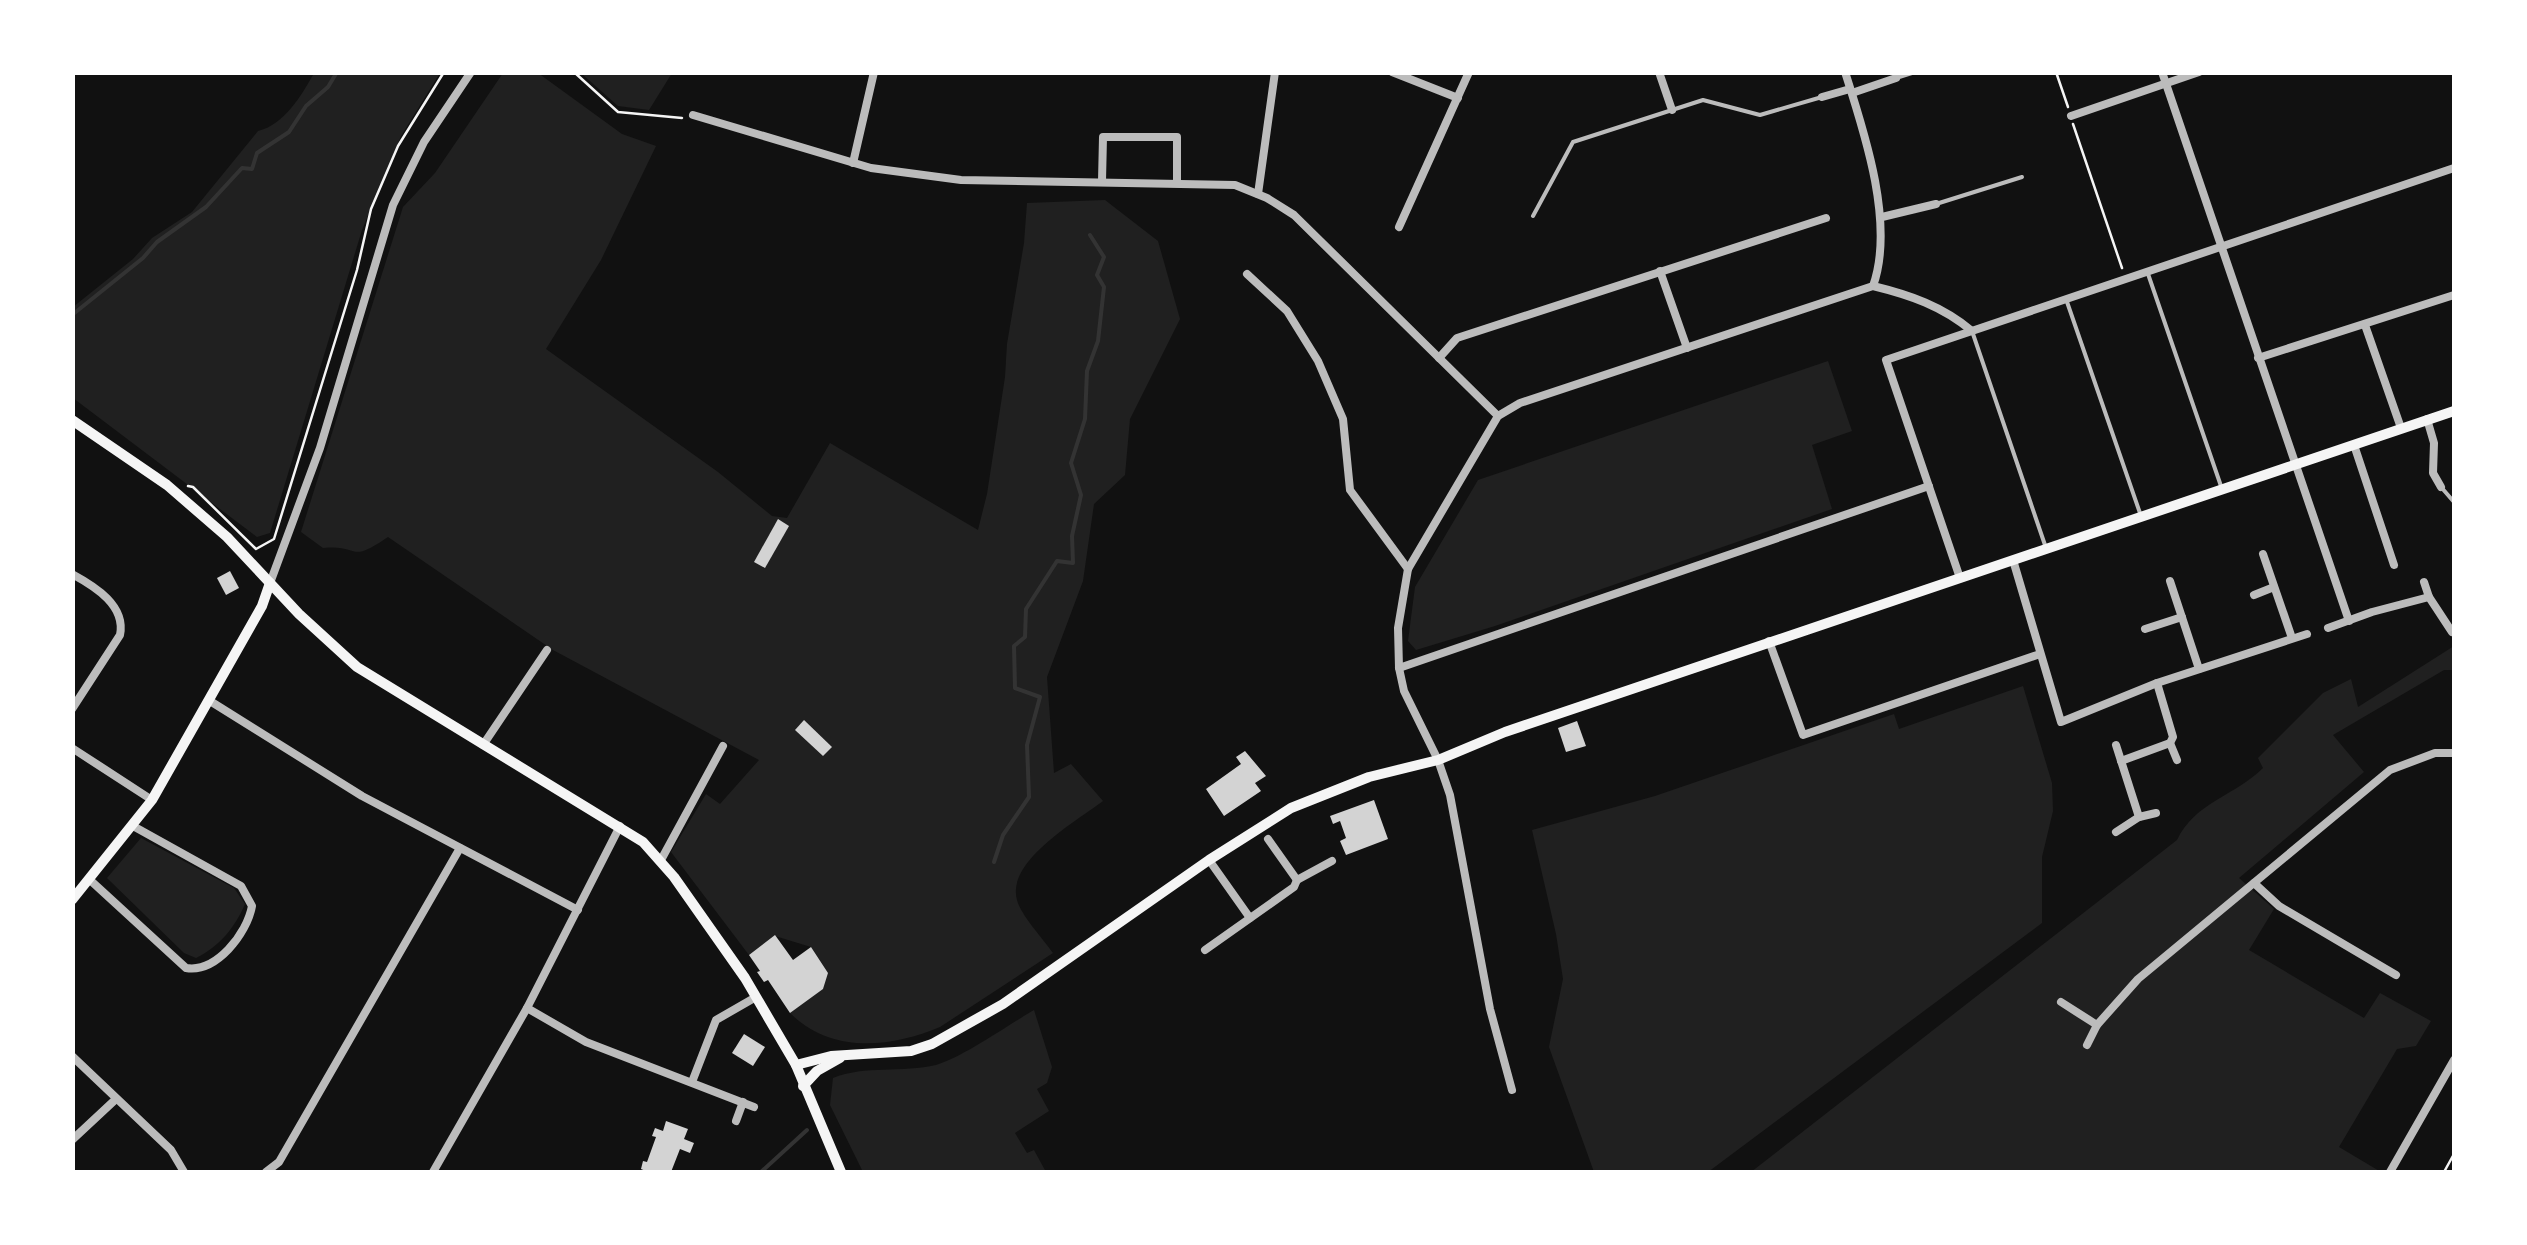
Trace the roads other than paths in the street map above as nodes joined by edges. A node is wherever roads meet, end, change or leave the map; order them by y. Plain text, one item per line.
1 (471, 72) edge
2 (874, 72) edge
3 (1275, 72) edge
4 (1392, 72) edge
5 (1470, 72) edge
6 (1659, 72) edge
7 (1845, 72) edge
8 (1915, 72) edge
9 (2162, 72) edge
10 (2199, 72) edge
11 (1896, 78) joint
12 (2166, 84) junction
13 (1851, 91) junction
14 (1822, 97) joint
15 (1458, 98) junction
16 (1672, 110) junction
17 (693, 116) road end
18 (2071, 116) road end
19 (854, 163) junction
20 (2454, 168) edge
21 (2022, 176) dead end
22 (1102, 180) junction
23 (1177, 182) junction
24 (1258, 194) junction
25 (1936, 204) joint
26 (1533, 216) dead end
27 (1882, 217) junction
28 (1826, 218) dead end
29 (1399, 227) dead end
30 (2220, 244) junction
31 (1660, 271) junction
32 (2147, 271) junction
33 (1247, 274) dead end
34 (1873, 286) junction
35 (2454, 295) edge
36 (2066, 299) junction
37 (2365, 324) junction
38 (1972, 330) junction
39 (1687, 348) junction
40 (1438, 358) junction
41 (2258, 358) junction
42 (2454, 410) edge
43 (1498, 416) junction
44 (2427, 419) junction
45 (72, 420) edge
46 (2401, 428) junction
47 (2354, 444) junction
48 (2294, 465) junction
49 (1929, 486) junction
50 (2441, 487) joint
51 (2223, 490) junction
52 (2454, 502) edge
53 (2141, 517) junction
54 (2046, 549) junction
55 (2262, 554) dead end
56 (2013, 560) junction
57 (2394, 565) dead end
58 (1408, 570) junction
59 (72, 574) edge
60 (1960, 578) junction
61 (2170, 581) dead end
62 (2424, 582) dead end
63 (270, 583) junction
64 (2274, 587) junction
65 (2254, 594) dead end
66 (2429, 597) junction
67 (2182, 617) junction
68 (2349, 621) junction
69 (2328, 628) dead end
70 (2145, 630) dead end
71 (2452, 632) dead end
72 (2307, 634) dead end
73 (2292, 638) junction
74 (1769, 641) junction
75 (548, 650) dead end
76 (2040, 654) junction
77 (1399, 668) junction
78 (2199, 669) junction
79 (2157, 683) junction
80 (210, 701) junction
81 (72, 709) edge
82 (2170, 742) junction
83 (2116, 745) dead end
84 (482, 746) junction
85 (723, 746) dead end
86 (72, 748) edge
87 (2454, 754) edge
88 (1438, 760) junction
89 (2177, 760) dead end
90 (2122, 761) junction
91 (152, 800) junction
92 (2156, 813) dead end
93 (2139, 817) junction
94 (133, 826) junction
95 (620, 826) junction
96 (2116, 832) dead end
97 (1268, 839) dead end
98 (460, 848) junction
99 (660, 860) junction
100 (1209, 860) junction
101 (1332, 861) dead end
102 (90, 880) junction
103 (1297, 880) junction
104 (2254, 882) junction
105 (72, 900) edge
106 (578, 910) junction
107 (1250, 918) junction
108 (1205, 950) dead end
109 (2396, 975) dead end
110 (756, 996) junction
111 (2061, 1002) dead end
112 (528, 1008) junction
113 (2097, 1025) junction
114 (2088, 1046) dead end
115 (845, 1055) junction
116 (72, 1056) edge
117 (2454, 1060) edge
118 (796, 1065) junction
119 (692, 1082) junction
120 (803, 1086) junction
121 (1512, 1090) dead end
122 (116, 1098) junction
123 (742, 1102) junction
124 (754, 1106) dead end
125 (736, 1121) dead end
126 (72, 1140) edge
127 (184, 1172) edge
128 (266, 1172) edge
129 (433, 1172) edge
130 (841, 1172) edge
131 (2390, 1172) edge

1 - 63 street
2 - 19 street
3 - 24 street
4 - 15 street
5 - 15 street
6 - 16 street
7 - 13 street
8 - 11 lane
9 - 12 street
10 - 12 street
11 - 13 street
12 - 18 street
12 - 30 street
13 - 14 street
13 - 27 street
14 - 16 lane
15 - 29 street
16 - 26 lane
17 - 19 street
19 - 22 street
20 - 30 street
21 - 25 lane
22 - 23 street
22 - 23 street
23 - 24 street
24 - 40 street
25 - 27 street
27 - 34 street
28 - 31 street
30 - 32 street
30 - 41 street
31 - 39 street
31 - 40 street
32 - 36 street
32 - 51 lane
33 - 58 street
34 - 38 street
34 - 39 street
35 - 37 street
36 - 38 street
36 - 53 lane
37 - 41 street
37 - 46 street
38 - 49 street
38 - 54 lane
39 - 43 street
40 - 43 street
41 - 48 street
42 - 44 main road
43 - 58 street
44 - 46 main road
44 - 50 street
45 - 63 main road
46 - 47 main road
47 - 48 main road
47 - 57 street
48 - 51 main road
48 - 68 street
49 - 60 street
49 - 77 street
50 - 52 lane
51 - 53 main road
53 - 54 main road
54 - 56 main road
55 - 64 street
56 - 60 main road
56 - 76 street
58 - 77 street
59 - 81 street
60 - 74 main road
61 - 67 street
62 - 66 street
63 - 80 main road
63 - 84 main road
64 - 65 street
64 - 73 street
66 - 68 street
66 - 71 street
67 - 70 street
67 - 78 street
68 - 69 street
72 - 73 street
73 - 78 street
74 - 76 street
74 - 88 main road
75 - 84 street
76 - 79 street
77 - 88 street
78 - 79 street
79 - 82 street
80 - 91 main road
80 - 98 street
82 - 89 street
82 - 90 street
83 - 90 street
84 - 95 main road
85 - 99 street
86 - 91 street
87 - 104 street
88 - 100 main road
88 - 121 street
90 - 93 street
91 - 94 main road
92 - 93 street
93 - 96 street
94 - 102 main road
94 - 102 street
95 - 99 main road
95 - 106 street
97 - 103 street
98 - 106 street
98 - 128 street
99 - 110 main road
100 - 107 street
100 - 115 main road
101 - 103 street
102 - 105 main road
103 - 107 street
104 - 109 street
104 - 113 street
106 - 112 street
107 - 108 street
110 - 118 main road
110 - 119 street
111 - 113 street
112 - 119 street
112 - 129 street
113 - 114 street
115 - 118 main road
115 - 120 main road
116 - 122 street
117 - 131 street
118 - 120 main road
119 - 123 street
120 - 130 main road
122 - 126 street
122 - 127 street
123 - 124 street
123 - 125 street

